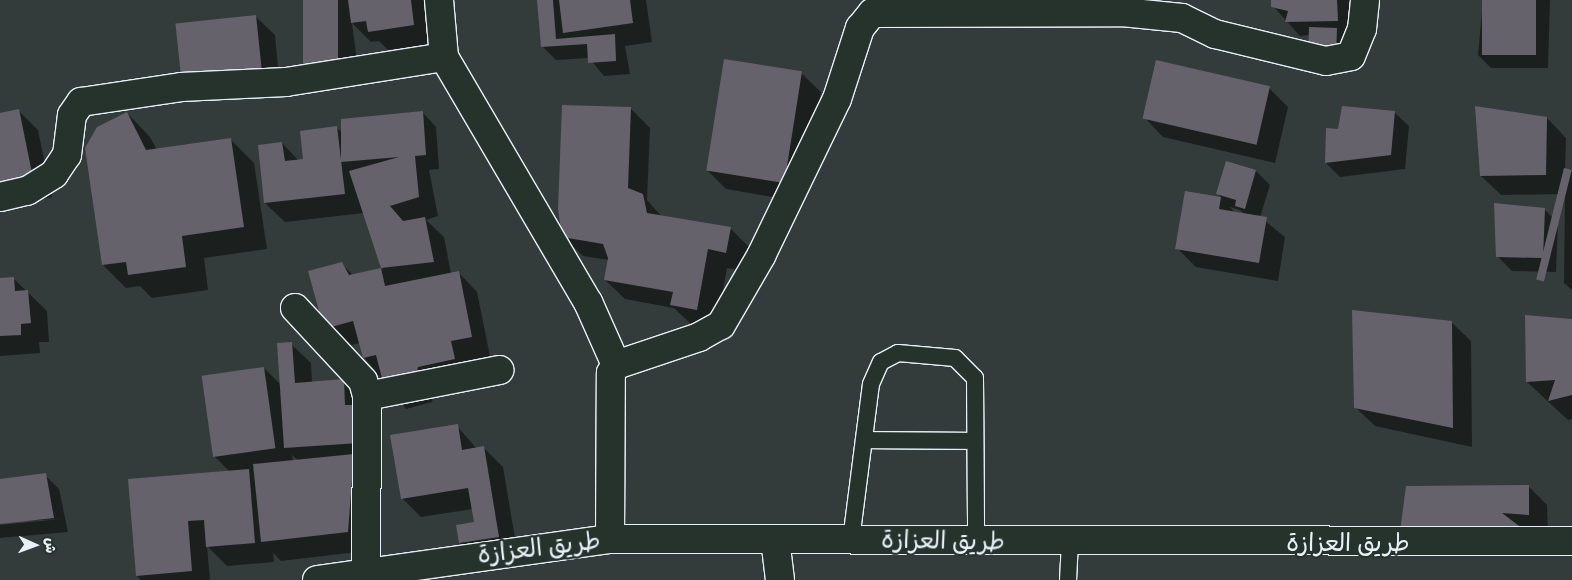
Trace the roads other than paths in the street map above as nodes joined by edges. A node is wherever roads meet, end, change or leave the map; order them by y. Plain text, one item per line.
1 (439, 0) edge
2 (1365, 0) edge
3 (444, 57) junction
4 (0, 197) edge
5 (295, 308) dead end
6 (616, 365) junction
7 (500, 370) dead end
8 (367, 396) junction
9 (864, 440) junction
10 (976, 441) junction
11 (610, 539) junction
12 (775, 539) junction
13 (851, 540) junction
14 (976, 541) junction
15 (1572, 541) edge
16 (1070, 542) junction
17 (366, 572) junction
18 (317, 580) edge
19 (780, 580) edge
20 (1068, 580) edge

1 - 3 street
2 - 6 street
3 - 4 street
3 - 6 street
5 - 8 street
6 - 11 street
7 - 8 street
8 - 17 street
9 - 10 lane
9 - 10 lane
9 - 13 lane
10 - 14 lane
11 - 12 street, طريق العزازة
11 - 17 street, طريق العزازة
12 - 13 street, طريق العزازة
12 - 19 street
13 - 14 street, طريق العزازة
14 - 16 street, طريق العزازة
15 - 16 street, طريق العزازة
16 - 20 lane
17 - 18 street, طريق العزازة

